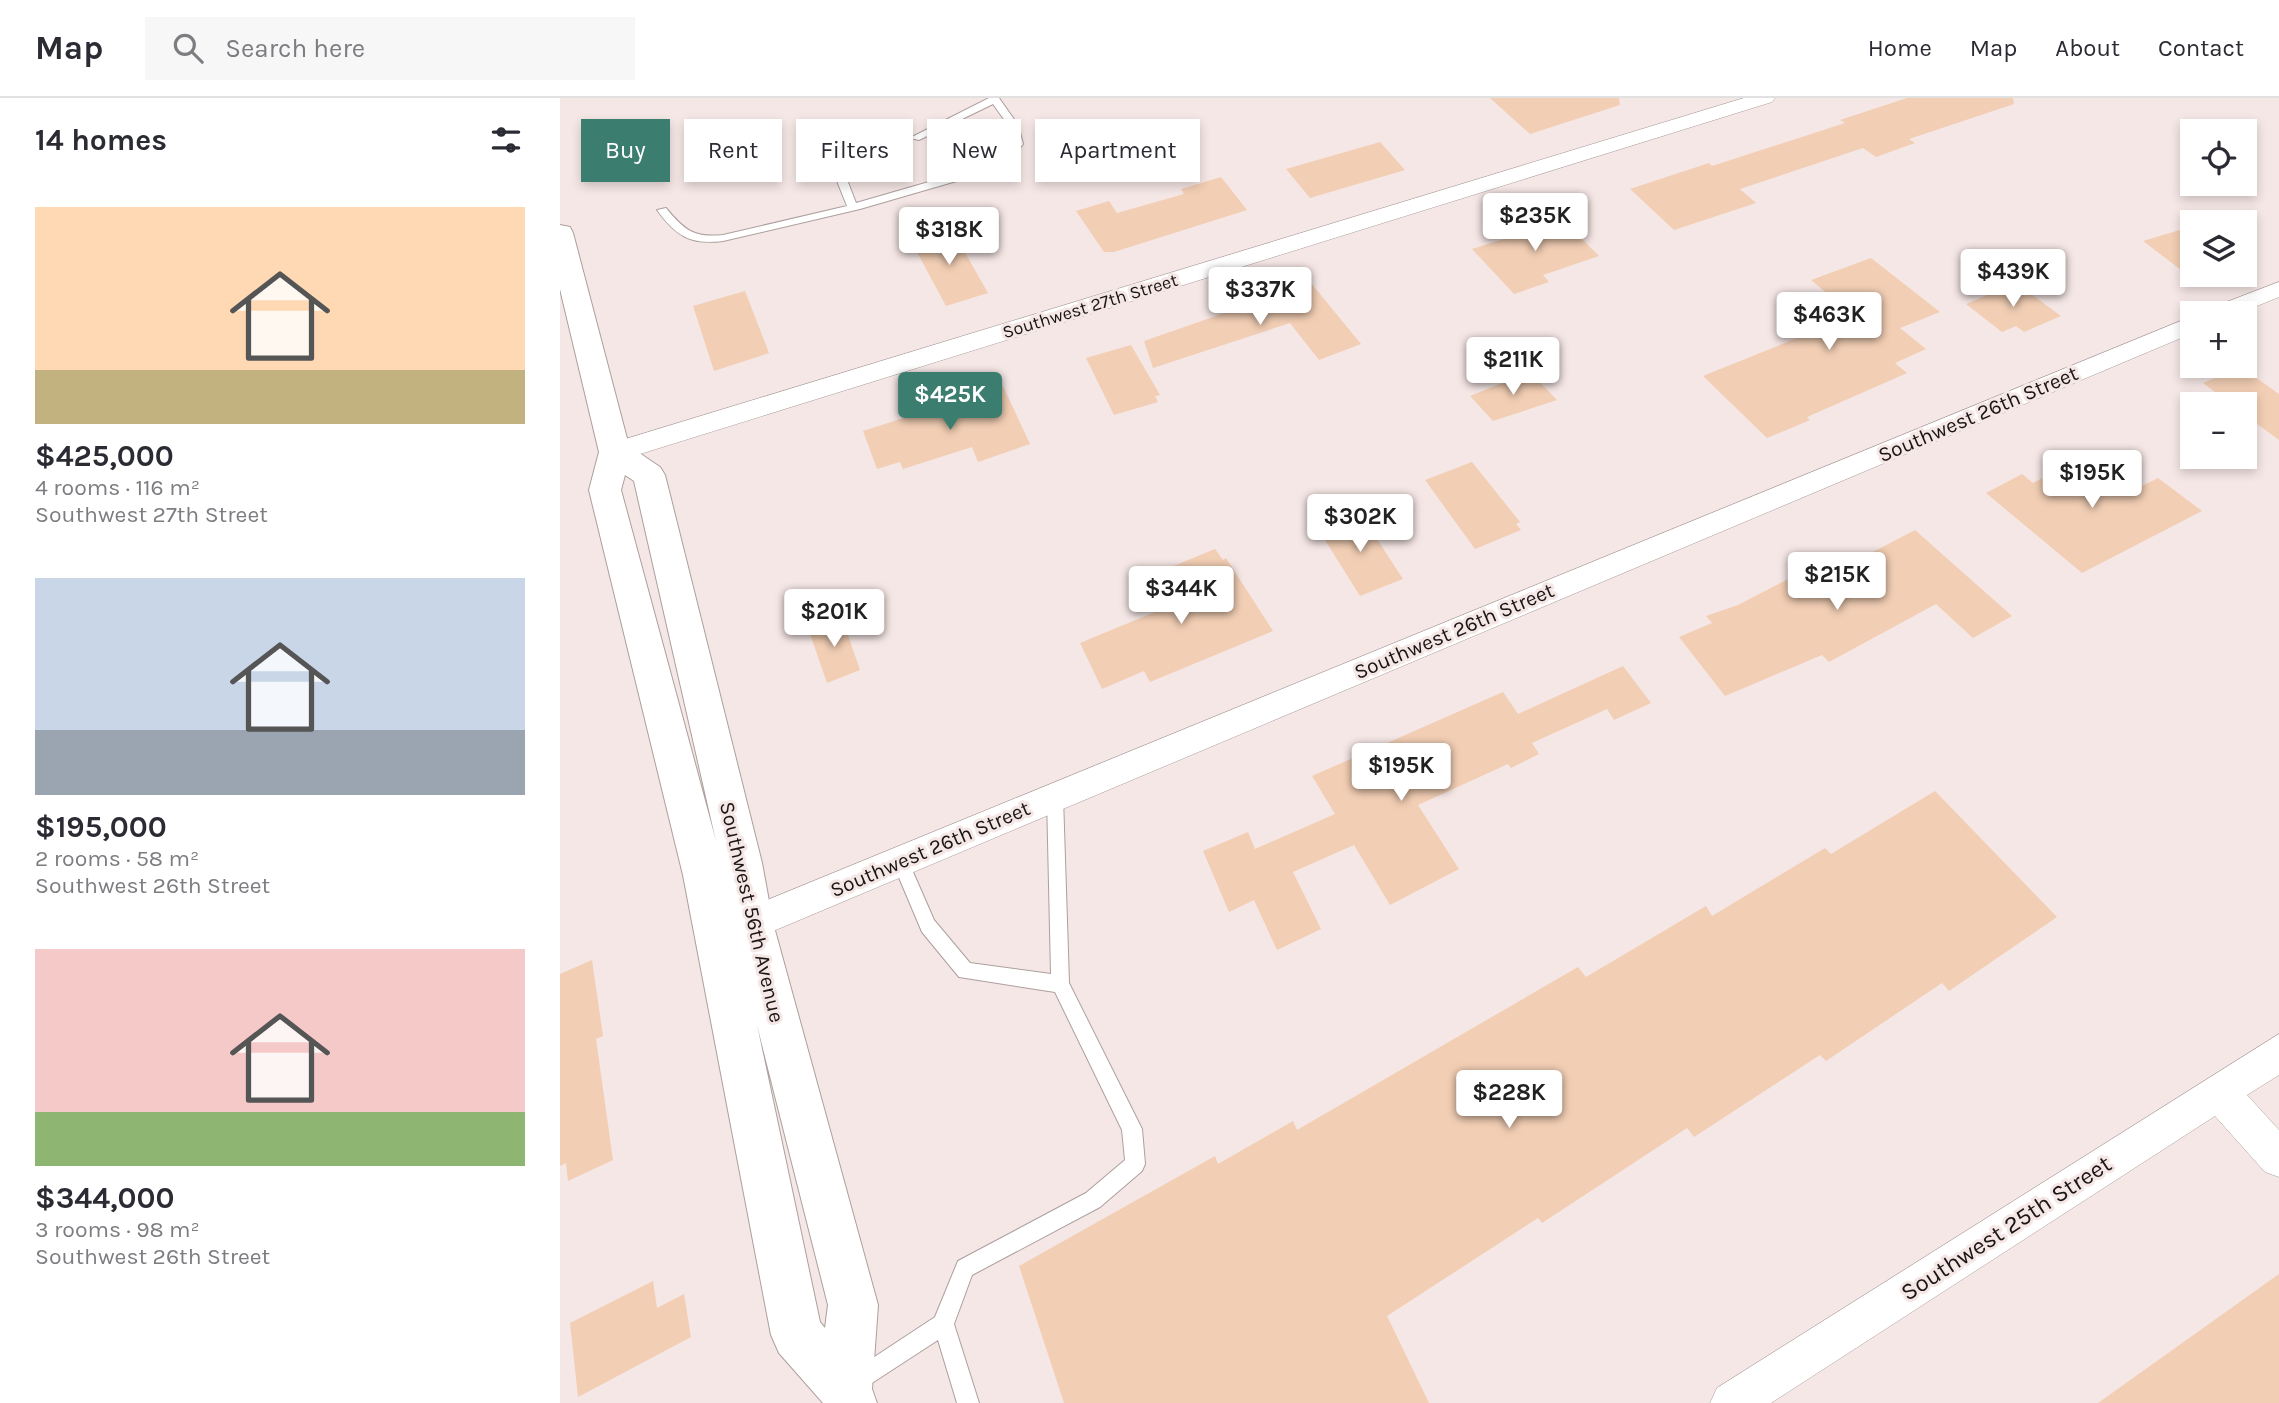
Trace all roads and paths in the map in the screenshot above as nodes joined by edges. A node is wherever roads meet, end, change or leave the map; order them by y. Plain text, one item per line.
1 (1765, 98) edge
2 (994, 99) edge
3 (915, 138) dead end
4 (842, 182) edge
5 (852, 206) junction
6 (662, 210) dead end
7 (560, 233) edge
8 (2279, 289) edge
9 (2250, 301) edge
10 (2180, 329) edge
11 (615, 452) junction
12 (1055, 797) junction
13 (900, 861) junction
14 (734, 931) junction
15 (1060, 984) junction
16 (2279, 1053) edge
17 (2218, 1093) junction
18 (2279, 1158) edge
19 (943, 1324) junction
20 (839, 1398) edge
21 (1738, 1401) edge
22 (968, 1403) edge

1 - 11 street, Southwest 27th Street
2 - 3 lane
2 - 5 lane
4 - 5 lane
5 - 6 lane
7 - 11 street, Southwest 56th Avenue
8 - 9 street
10 - 12 street, Southwest 26th Street
11 - 14 street, Southwest 56th Avenue
12 - 13 street, Southwest 26th Street
12 - 15 lane
13 - 14 street, Southwest 26th Street
13 - 15 lane
14 - 20 street, Southwest 56th Avenue
14 - 20 street, Southwest 56th Avenue
15 - 19 lane
16 - 17 street, Southwest 25th Street
17 - 18 street
17 - 21 street, Southwest 25th Street
19 - 20 lane
19 - 22 lane

